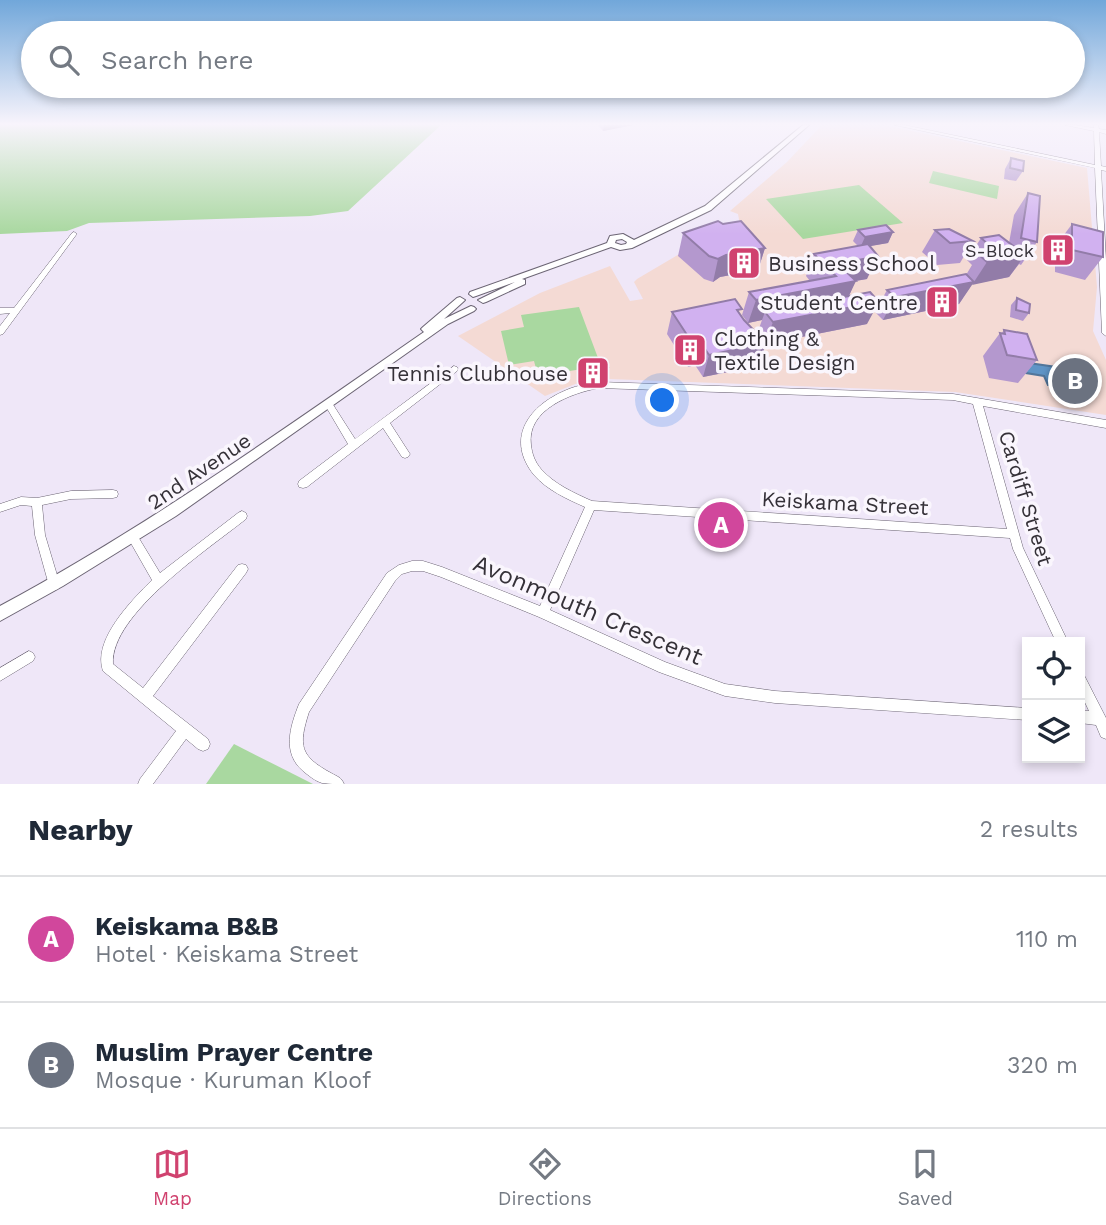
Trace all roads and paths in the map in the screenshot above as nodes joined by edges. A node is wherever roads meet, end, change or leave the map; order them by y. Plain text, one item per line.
1 (763, 162) edge
2 (1071, 162) edge
3 (1097, 162) edge
4 (1097, 167) junction
5 (1106, 169) edge
6 (697, 211) junction
7 (614, 229) dead end
8 (654, 229) junction
9 (74, 234) dead end
10 (629, 241) junction
11 (611, 244) junction
12 (621, 248) junction
13 (1104, 277) edge
14 (473, 294) junction
15 (460, 300) junction
16 (483, 300) junction
17 (471, 309) junction
18 (17, 310) junction
19 (0, 311) edge
20 (0, 332) edge
21 (1106, 333) edge
22 (410, 346) junction
23 (454, 369) dead end
24 (977, 401) junction
25 (329, 405) junction
26 (384, 422) junction
27 (1106, 424) edge
28 (354, 445) junction
29 (405, 454) dead end
30 (303, 484) dead end
31 (113, 494) dead end
32 (37, 502) junction
33 (591, 505) junction
34 (0, 508) edge
35 (242, 516) dead end
36 (1014, 534) junction
37 (133, 538) junction
38 (242, 569) dead end
39 (159, 581) junction
40 (54, 585) junction
41 (543, 613) junction
42 (0, 614) edge
43 (1060, 637) edge
44 (29, 657) dead end
45 (0, 675) edge
46 (1085, 689) edge
47 (144, 697) junction
48 (1022, 714) edge
49 (1085, 718) edge
50 (1100, 719) junction
51 (184, 731) junction
52 (1106, 732) edge
53 (204, 744) dead end
54 (145, 784) edge
55 (337, 784) edge

1 - 6 street, 2nd Avenue
2 - 4 street
3 - 4 street
4 - 5 street
4 - 13 street
6 - 8 street, 2nd Avenue
6 - 10 street, 2nd Avenue
7 - 8 street
8 - 10 street, 2nd Avenue
9 - 18 street
10 - 11 street, 2nd Avenue
10 - 12 street, 2nd Avenue
11 - 12 street
11 - 14 street, 2nd Avenue
12 - 16 street, 2nd Avenue
13 - 21 street
14 - 15 street, 2nd Avenue
14 - 16 street
15 - 17 street
15 - 22 street, 2nd Avenue
16 - 17 street, 2nd Avenue
17 - 22 street, 2nd Avenue
18 - 19 street
18 - 20 street
22 - 25 street, 2nd Avenue
23 - 26 street
24 - 27 street
24 - 33 street
24 - 36 street, Cardiff Street
25 - 28 street
25 - 37 street, 2nd Avenue
26 - 28 street
26 - 29 street
28 - 30 street
31 - 32 street
32 - 34 street
32 - 40 street
33 - 36 street, Keiskama Street
33 - 41 street
35 - 39 street
36 - 43 street, Cardiff Street
37 - 39 street
37 - 40 street, 2nd Avenue
38 - 47 street
39 - 47 street
40 - 42 street, 2nd Avenue
41 - 48 street, Avonmouth Crescent
41 - 55 street, Avonmouth Crescent
44 - 45 street
46 - 50 street
47 - 51 street
49 - 50 street
50 - 52 street
51 - 53 street
51 - 54 street

